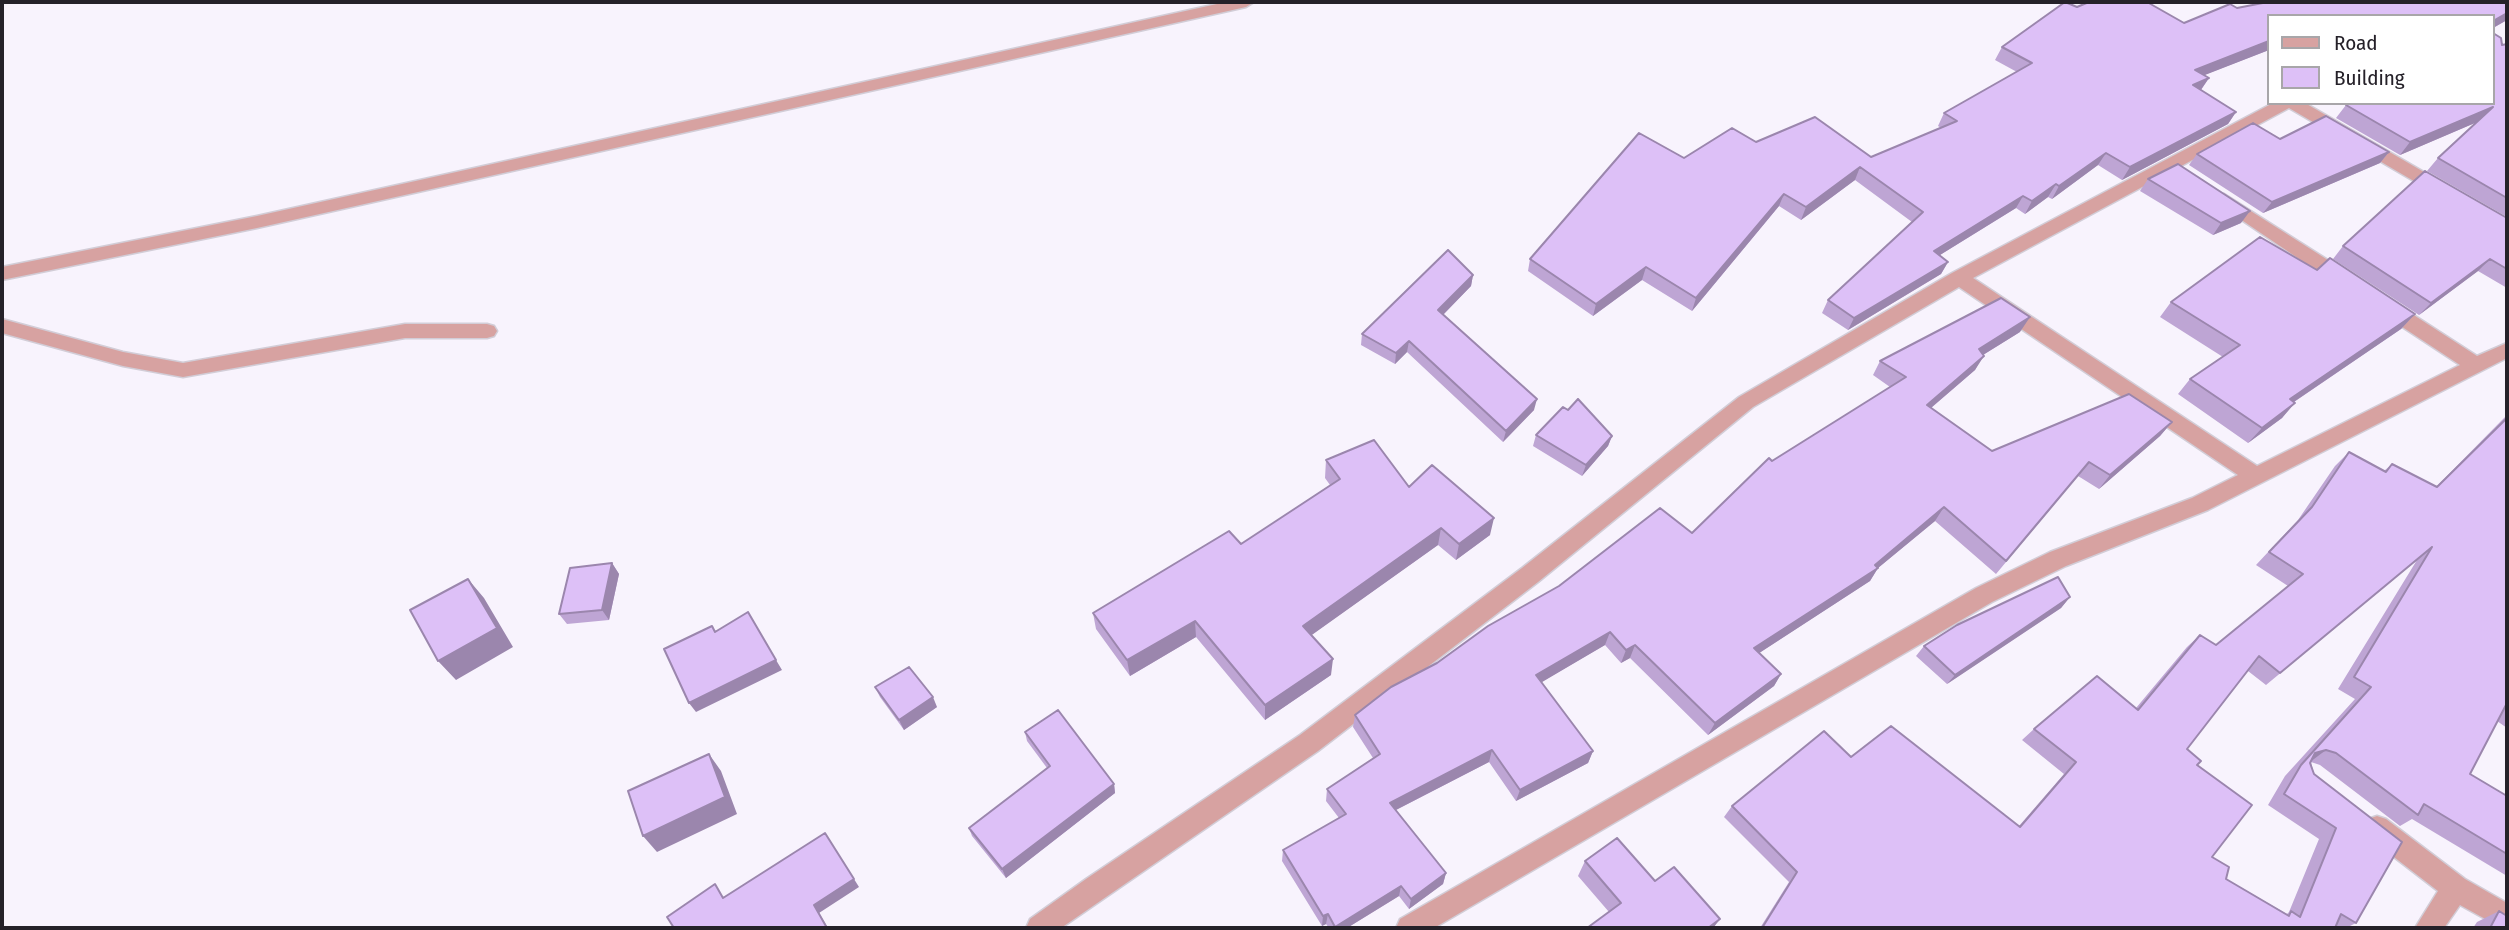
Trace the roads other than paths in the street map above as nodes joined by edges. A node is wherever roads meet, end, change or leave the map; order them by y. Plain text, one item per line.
1 (1246, 2) edge
2 (2282, 105) edge
3 (2295, 105) edge
4 (2170, 164) junction
5 (2459, 200) edge
6 (2, 274) edge
7 (1959, 278) junction
8 (2, 326) edge
9 (487, 331) dead end
10 (2507, 350) edge
11 (2475, 365) junction
12 (2258, 477) junction
13 (2362, 816) edge
14 (2456, 888) junction
15 (2507, 917) edge
16 (1039, 928) edge
17 (1409, 928) edge
18 (2428, 928) edge

1 - 6 street
2 - 4 street
3 - 5 street
4 - 7 street
4 - 11 street
7 - 12 street
7 - 16 street
8 - 9 street
10 - 11 street
11 - 12 street
12 - 17 street
13 - 14 street
14 - 15 street
14 - 18 street

